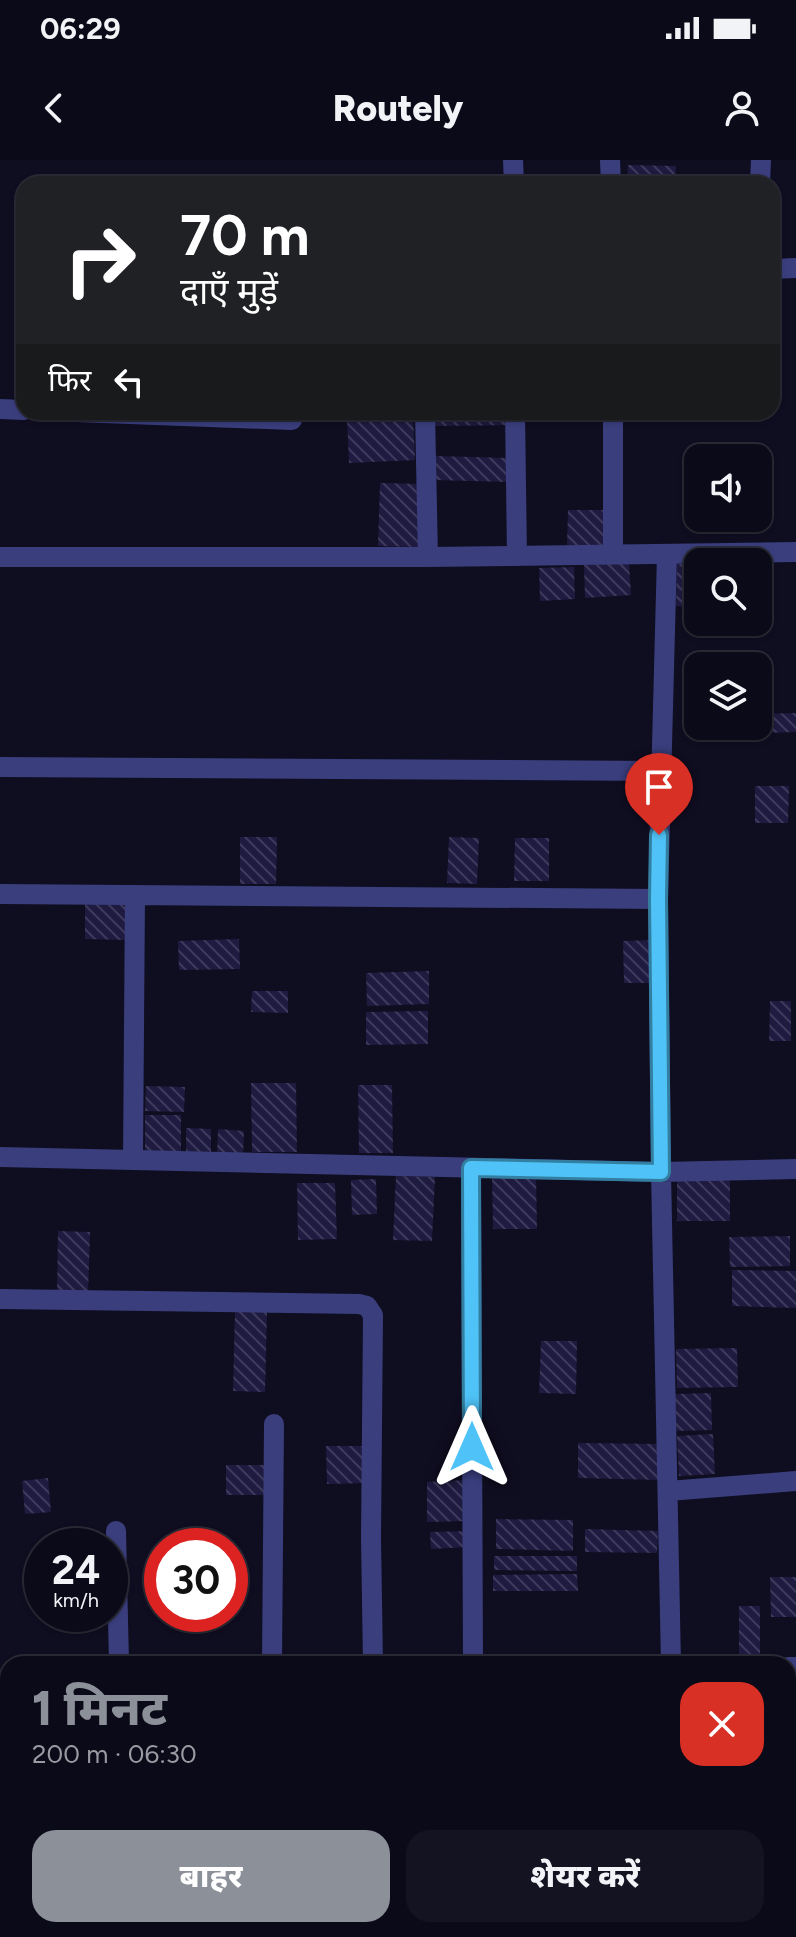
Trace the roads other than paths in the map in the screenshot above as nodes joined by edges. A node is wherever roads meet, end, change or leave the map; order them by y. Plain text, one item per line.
1 (425, 420) edge
2 (515, 420) edge
3 (613, 420) edge
4 (796, 552) edge
5 (613, 553) junction
6 (667, 554) junction
7 (517, 556) junction
8 (0, 557) edge
9 (428, 557) junction
10 (0, 767) edge
11 (661, 771) junction
12 (0, 894) edge
13 (135, 895) junction
14 (658, 899) junction
15 (0, 1157) edge
16 (133, 1160) junction
17 (471, 1168) junction
18 (796, 1169) edge
19 (661, 1172) junction
20 (0, 1299) edge
21 (274, 1424) dead end
22 (796, 1481) edge
23 (668, 1491) junction
24 (118, 1632) edge
25 (119, 1656) edge
26 (272, 1656) edge
27 (373, 1656) edge
28 (473, 1656) edge
29 (671, 1656) edge

1 - 9 street
2 - 7 street
3 - 5 street
4 - 6 street
5 - 6 street
5 - 7 street
6 - 11 street
7 - 9 street
8 - 9 street
10 - 11 street
11 - 14 street
12 - 13 street
13 - 14 street
13 - 16 street
14 - 19 street
15 - 16 street
16 - 17 street
17 - 19 street
17 - 28 street
18 - 19 street
19 - 23 street
20 - 27 street
21 - 26 street
22 - 23 street
23 - 29 street
24 - 25 street

